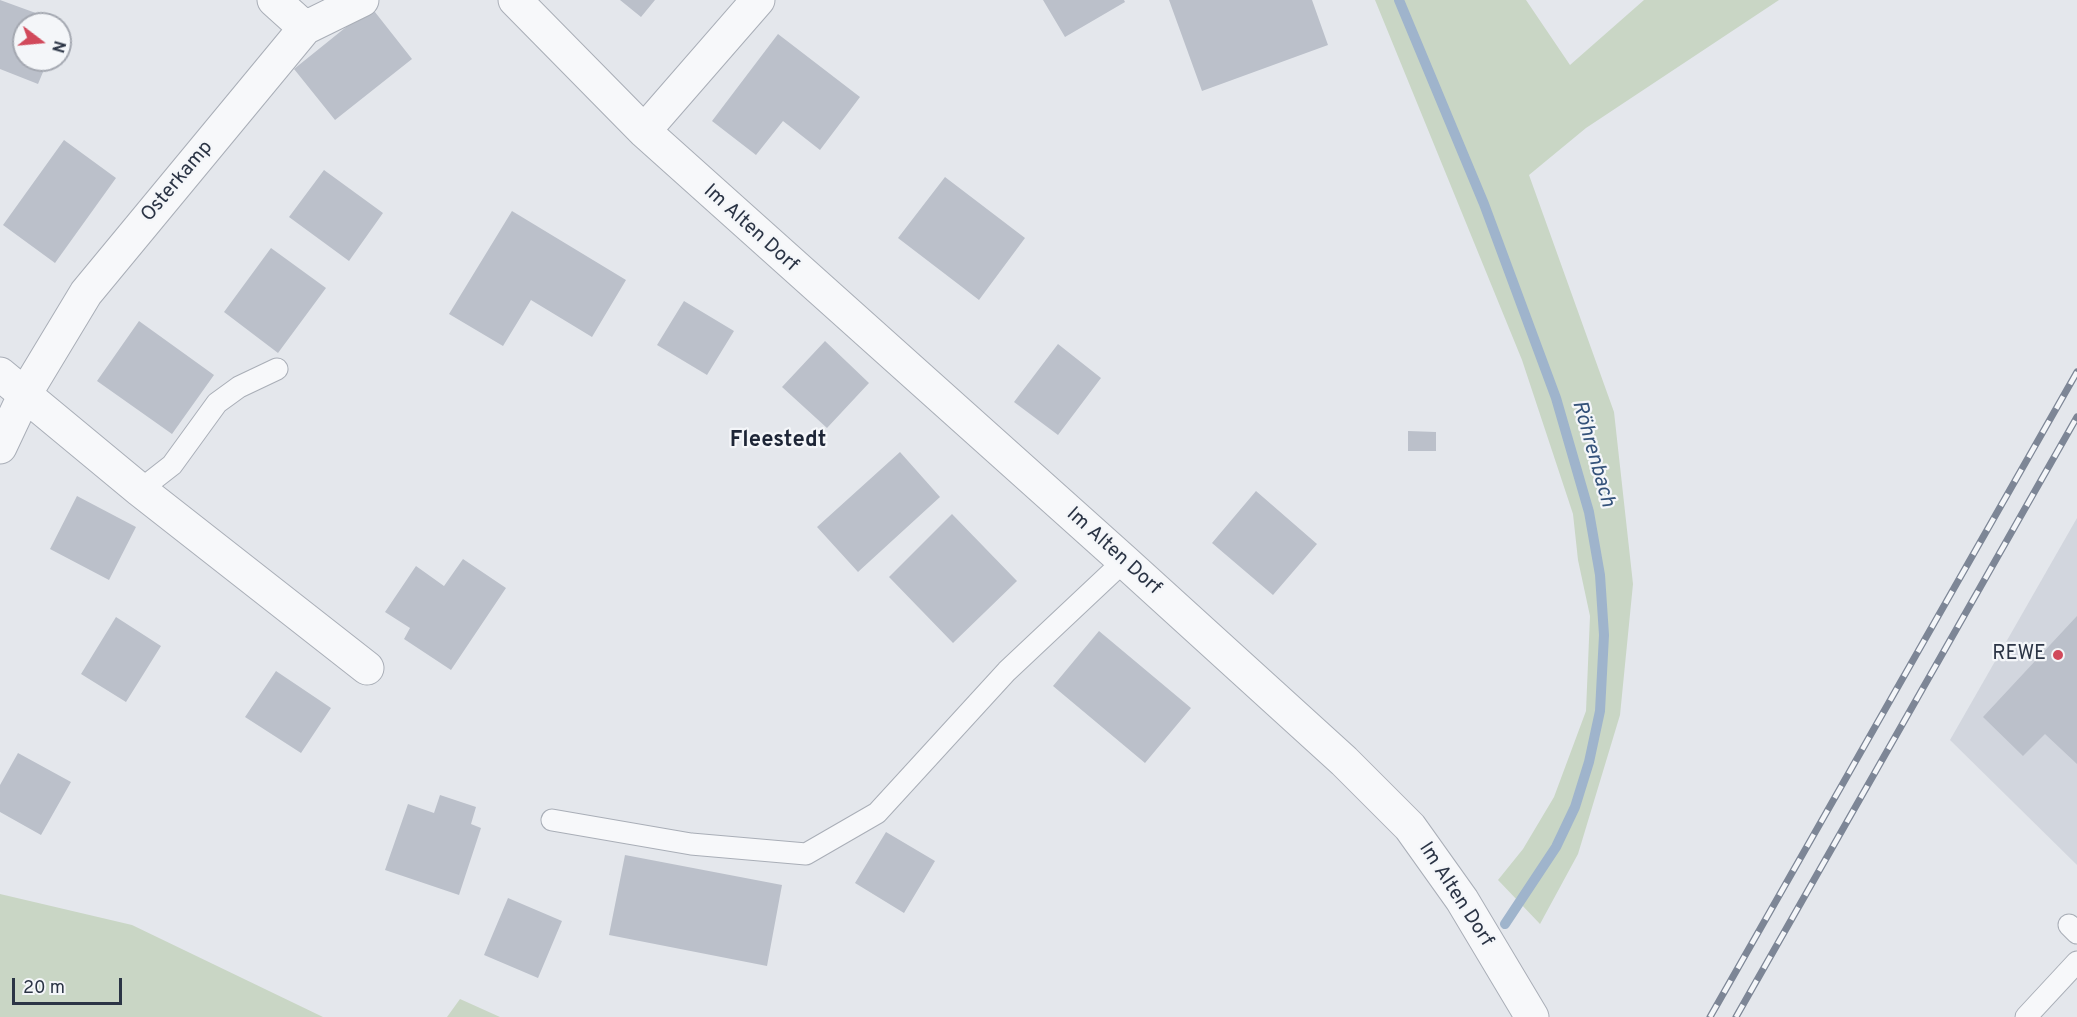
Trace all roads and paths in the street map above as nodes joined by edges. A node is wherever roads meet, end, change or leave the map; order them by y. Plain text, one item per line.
1 (274, 0) edge
2 (362, 0) edge
3 (515, 0) edge
4 (758, 0) edge
5 (305, 28) junction
6 (644, 131) junction
7 (277, 369) dead end
8 (12, 384) edge
9 (0, 447) edge
10 (141, 490) junction
11 (1124, 561) junction
12 (367, 668) dead end
13 (552, 820) dead end
14 (2077, 962) edge
15 (1532, 1017) edge
16 (2026, 1017) edge

1 - 5 street
2 - 5 street, Osterkamp
3 - 6 street, Im Alten Dorf
4 - 6 street
5 - 8 street, Osterkamp
6 - 11 street, Im Alten Dorf
7 - 10 lane
8 - 9 street, Osterkamp
8 - 10 street
10 - 12 street
11 - 13 lane
11 - 15 street, Im Alten Dorf
14 - 16 lane

